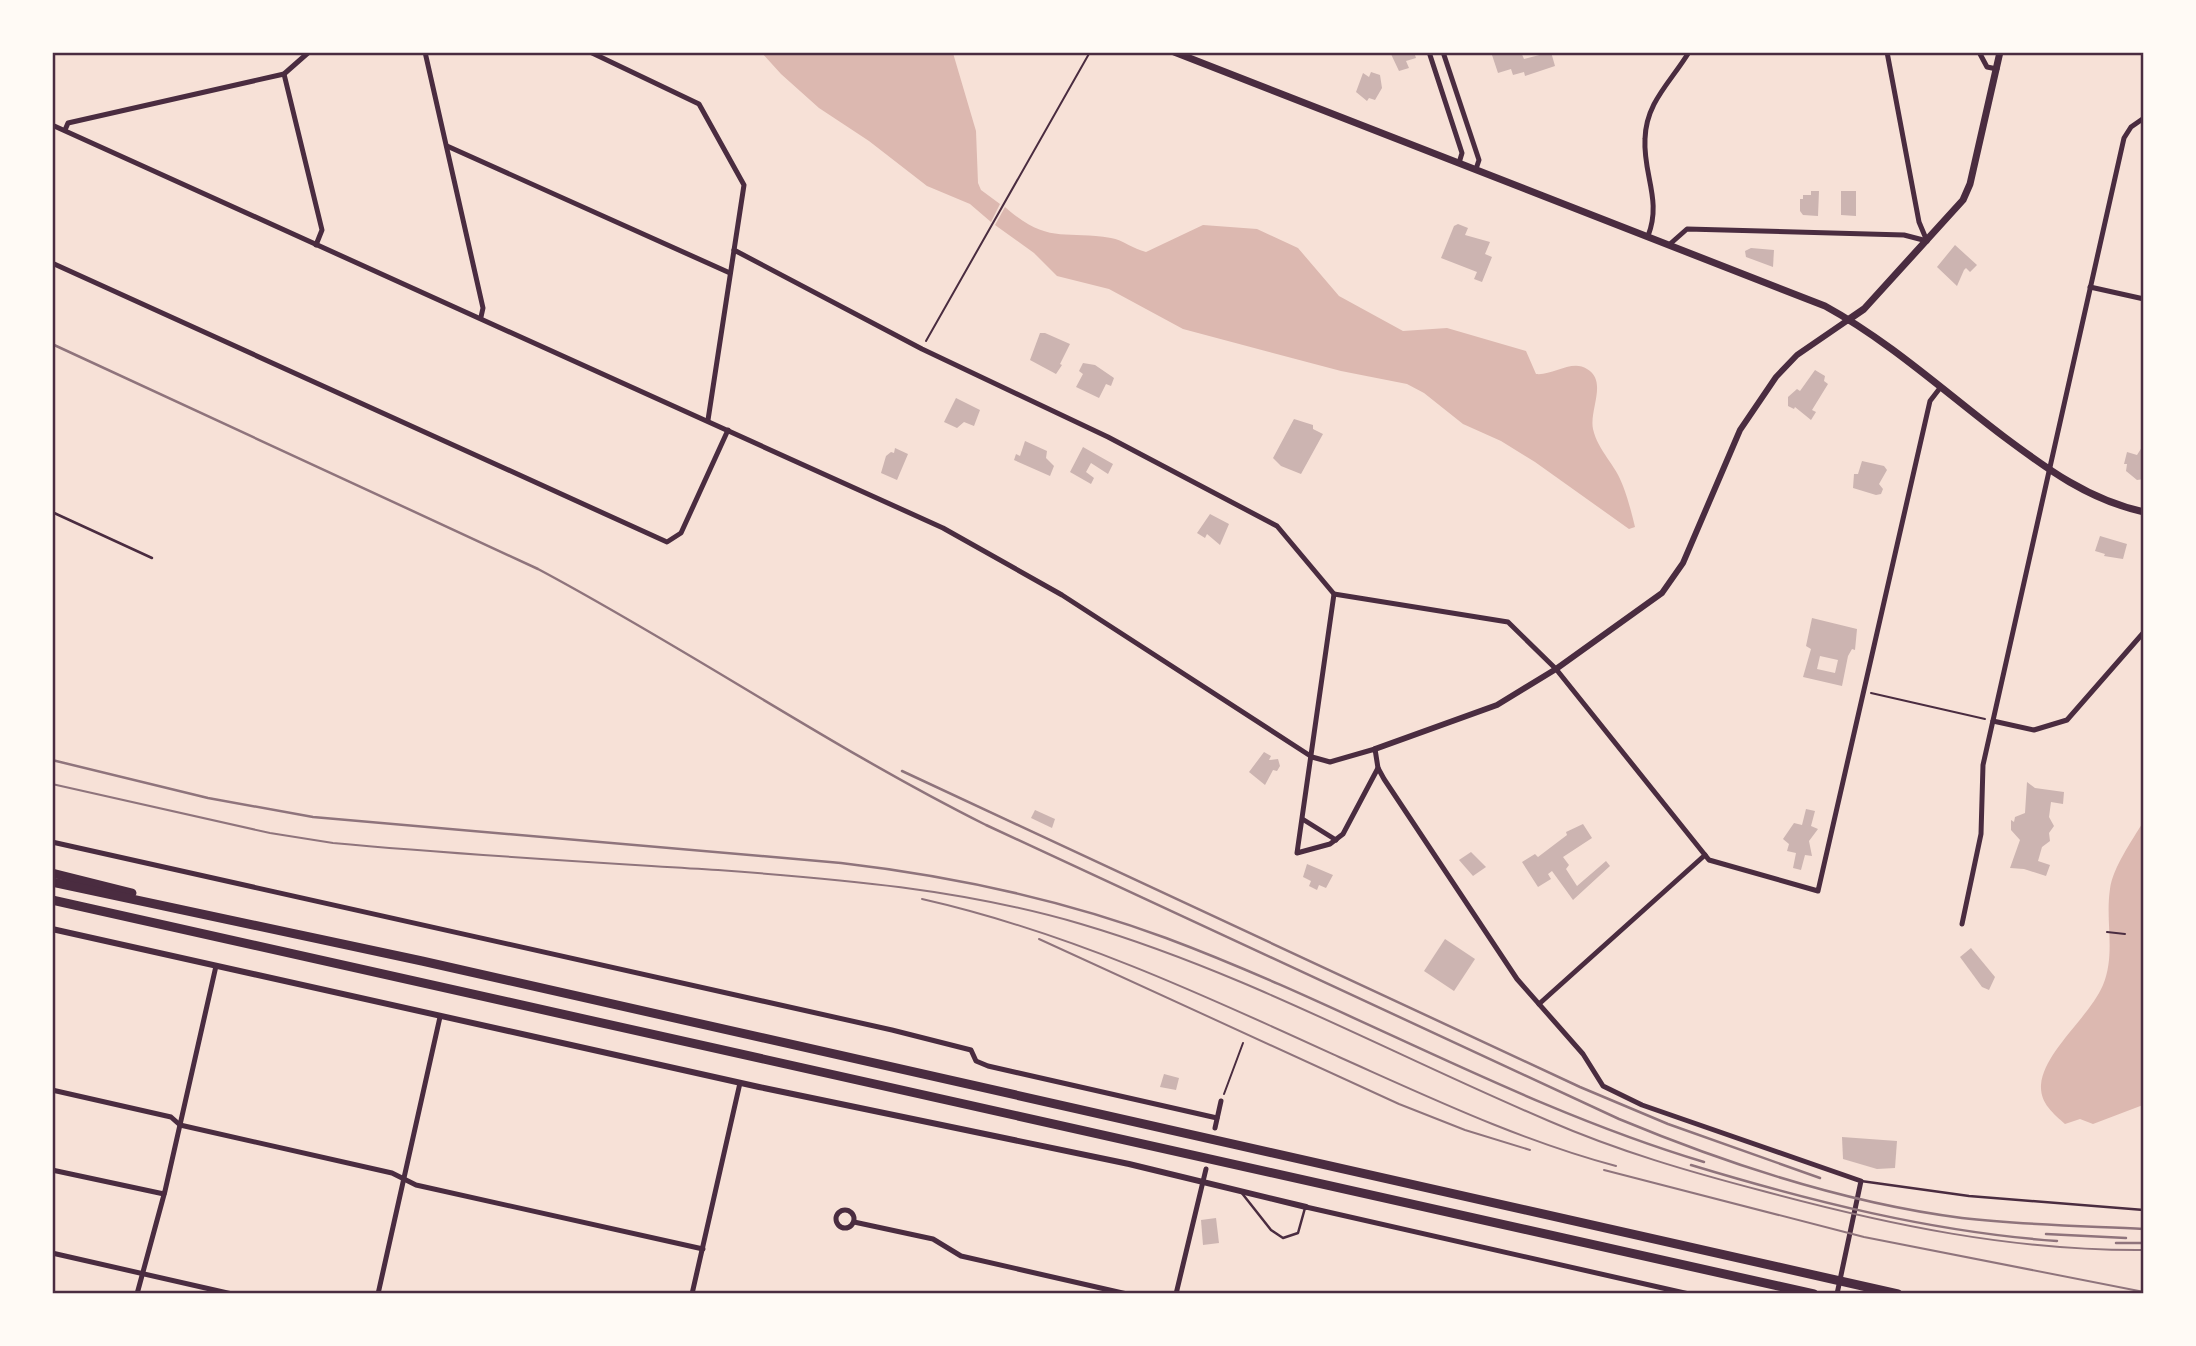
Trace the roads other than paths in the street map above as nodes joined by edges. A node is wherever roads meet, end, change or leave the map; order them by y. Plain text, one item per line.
1 (309, 52) edge
2 (425, 52) edge
3 (590, 52) edge
4 (1174, 52) edge
5 (1429, 52) edge
6 (1443, 52) edge
7 (1689, 52) edge
8 (1887, 52) edge
9 (1979, 52) edge
10 (2000, 52) edge
11 (1997, 69) junction
12 (284, 74) junction
13 (2144, 118) edge
14 (52, 125) edge
15 (65, 130) junction
16 (447, 146) junction
17 (1459, 163) junction
18 (1476, 169) junction
19 (1648, 236) junction
20 (1927, 241) junction
21 (1670, 244) junction
22 (316, 245) junction
23 (734, 250) junction
24 (52, 263) edge
25 (730, 273) junction
26 (2090, 287) junction
27 (2144, 299) edge
28 (481, 317) junction
29 (1848, 320) junction
30 (1940, 388) junction
31 (708, 420) junction
32 (728, 430) junction
33 (2049, 470) junction
34 (52, 512) edge
35 (2144, 512) edge
36 (152, 558) dead end
37 (1334, 594) junction
38 (2144, 632) edge
39 (1556, 669) junction
40 (1990, 720) junction
41 (1376, 749) junction
42 (1312, 757) junction
43 (1378, 768) junction
44 (1304, 820) junction
45 (1336, 840) junction
46 (52, 842) edge
47 (1705, 855) junction
48 (52, 873) edge
49 (52, 882) edge
50 (52, 900) edge
51 (1962, 924) dead end
52 (52, 929) edge
53 (422, 961) junction
54 (216, 966) junction
55 (1539, 1004) junction
56 (440, 1017) junction
57 (740, 1083) junction
58 (52, 1090) edge
59 (1222, 1101) road end
60 (1217, 1118) junction
61 (180, 1125) junction
62 (1215, 1128) dead end
63 (1206, 1168) dead end
64 (52, 1170) edge
65 (404, 1179) junction
66 (1861, 1181) junction
67 (1202, 1184) junction
68 (1241, 1192) junction
69 (164, 1194) junction
70 (1306, 1207) junction
71 (2144, 1209) edge
72 (854, 1222) dead end
73 (702, 1249) junction
74 (52, 1253) edge
75 (142, 1273) junction
76 (136, 1293) edge
77 (232, 1293) edge
78 (378, 1293) edge
79 (692, 1293) edge
80 (1127, 1293) edge
81 (1176, 1293) edge
82 (1689, 1293) edge
83 (1814, 1293) edge
84 (1837, 1293) edge
85 (1898, 1293) edge

1 - 12 street
2 - 16 street
3 - 23 street
4 - 17 main road
5 - 17 street
6 - 18 street
7 - 19 street
8 - 20 street
9 - 11 street
10 - 11 main road
11 - 20 main road
12 - 15 street
12 - 22 street
13 - 26 street
14 - 15 street
15 - 22 street
16 - 25 street
16 - 28 street
17 - 18 main road
18 - 19 main road
19 - 21 main road
20 - 21 street
20 - 29 main road
21 - 29 main road
22 - 28 street
23 - 25 street
23 - 37 street
24 - 32 street
25 - 31 street
26 - 27 street
26 - 33 street
28 - 31 street
29 - 30 main road
29 - 39 street
30 - 33 main road
30 - 47 street
31 - 32 street
32 - 42 street
33 - 35 main road
33 - 40 street
34 - 36 lane
37 - 39 street
37 - 42 street
38 - 40 street
39 - 41 street
39 - 47 street
40 - 51 street
41 - 42 street
41 - 43 street
42 - 44 street
43 - 45 street
43 - 55 street
44 - 45 street
44 - 45 street
46 - 60 street
47 - 55 street
48 - 53 highway
49 - 53 highway
50 - 83 highway
52 - 54 street
53 - 85 highway
54 - 56 street
54 - 61 street
55 - 66 street
56 - 57 street
56 - 65 street
57 - 67 street
57 - 73 street
58 - 61 street
59 - 60 street
60 - 62 street
61 - 65 street
61 - 69 street
63 - 67 street
64 - 69 street
65 - 73 street
65 - 78 street
66 - 71 lane
66 - 84 street
67 - 68 street
67 - 81 street
68 - 70 street
68 - 70 lane
69 - 75 street
70 - 82 street
72 - 80 street
73 - 79 street
74 - 75 street
75 - 76 street
75 - 77 street

